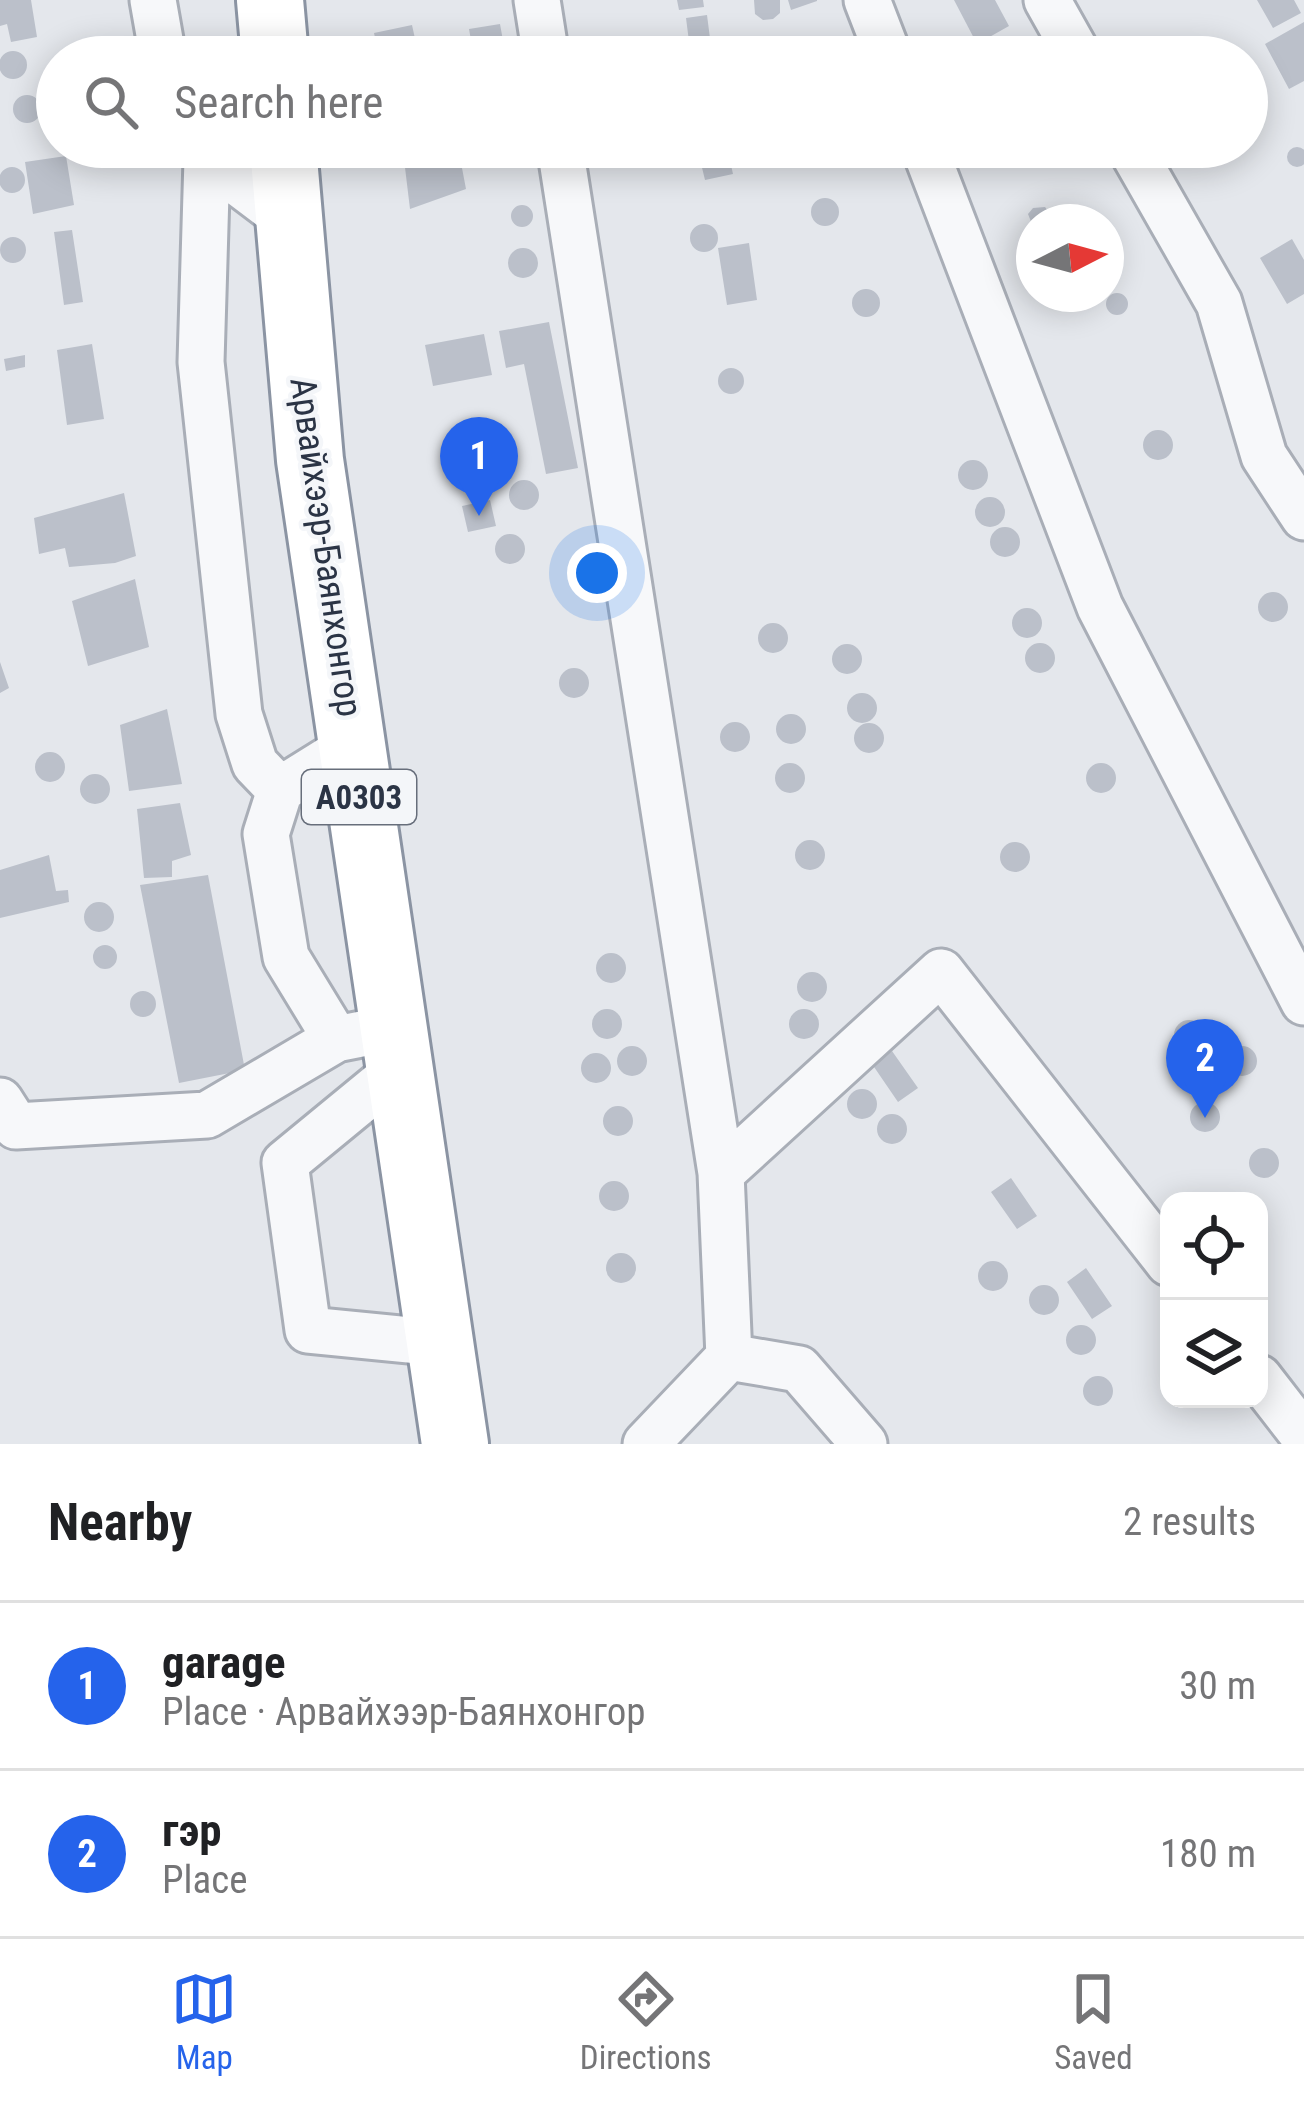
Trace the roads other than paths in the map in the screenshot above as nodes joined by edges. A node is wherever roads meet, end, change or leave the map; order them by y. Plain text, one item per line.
1 (153, 0) edge
2 (270, 0) edge
3 (537, 0) edge
4 (867, 0) edge
5 (1047, 0) edge
6 (159, 36) edge
7 (273, 36) edge
8 (543, 36) edge
9 (881, 36) edge
10 (1067, 36) edge
11 (202, 168) edge
12 (221, 168) edge
13 (285, 168) edge
14 (563, 168) edge
15 (932, 168) edge
16 (1142, 168) edge
17 (289, 221) junction
18 (1304, 517) edge
19 (352, 745) junction
20 (280, 790) junction
21 (1304, 1002) edge
22 (375, 1046) junction
23 (0, 1101) edge
24 (721, 1173) junction
25 (1160, 1252) edge
26 (440, 1343) junction
27 (729, 1357) junction
28 (1268, 1390) edge
29 (1304, 1436) edge
30 (455, 1444) edge
31 (646, 1444) edge
32 (864, 1444) edge

1 - 6 street
2 - 7 highway
3 - 8 street
4 - 9 street
5 - 10 street
11 - 20 street
12 - 17 street
13 - 17 highway, Арвайхээр-Баянхонгор / A0303
14 - 24 street
15 - 21 street
16 - 18 street
17 - 19 highway, Арвайхээр-Баянхонгор / A0303
19 - 20 street
19 - 22 highway, Арвайхээр-Баянхонгор / A0303
20 - 22 street
22 - 23 street
22 - 26 highway, Арвайхээр-Баянхонгор / A0303
22 - 26 street
24 - 25 street
24 - 27 street
26 - 30 highway, Арвайхээр-Баянхонгор / A0303
27 - 31 street
27 - 32 street
28 - 29 street

